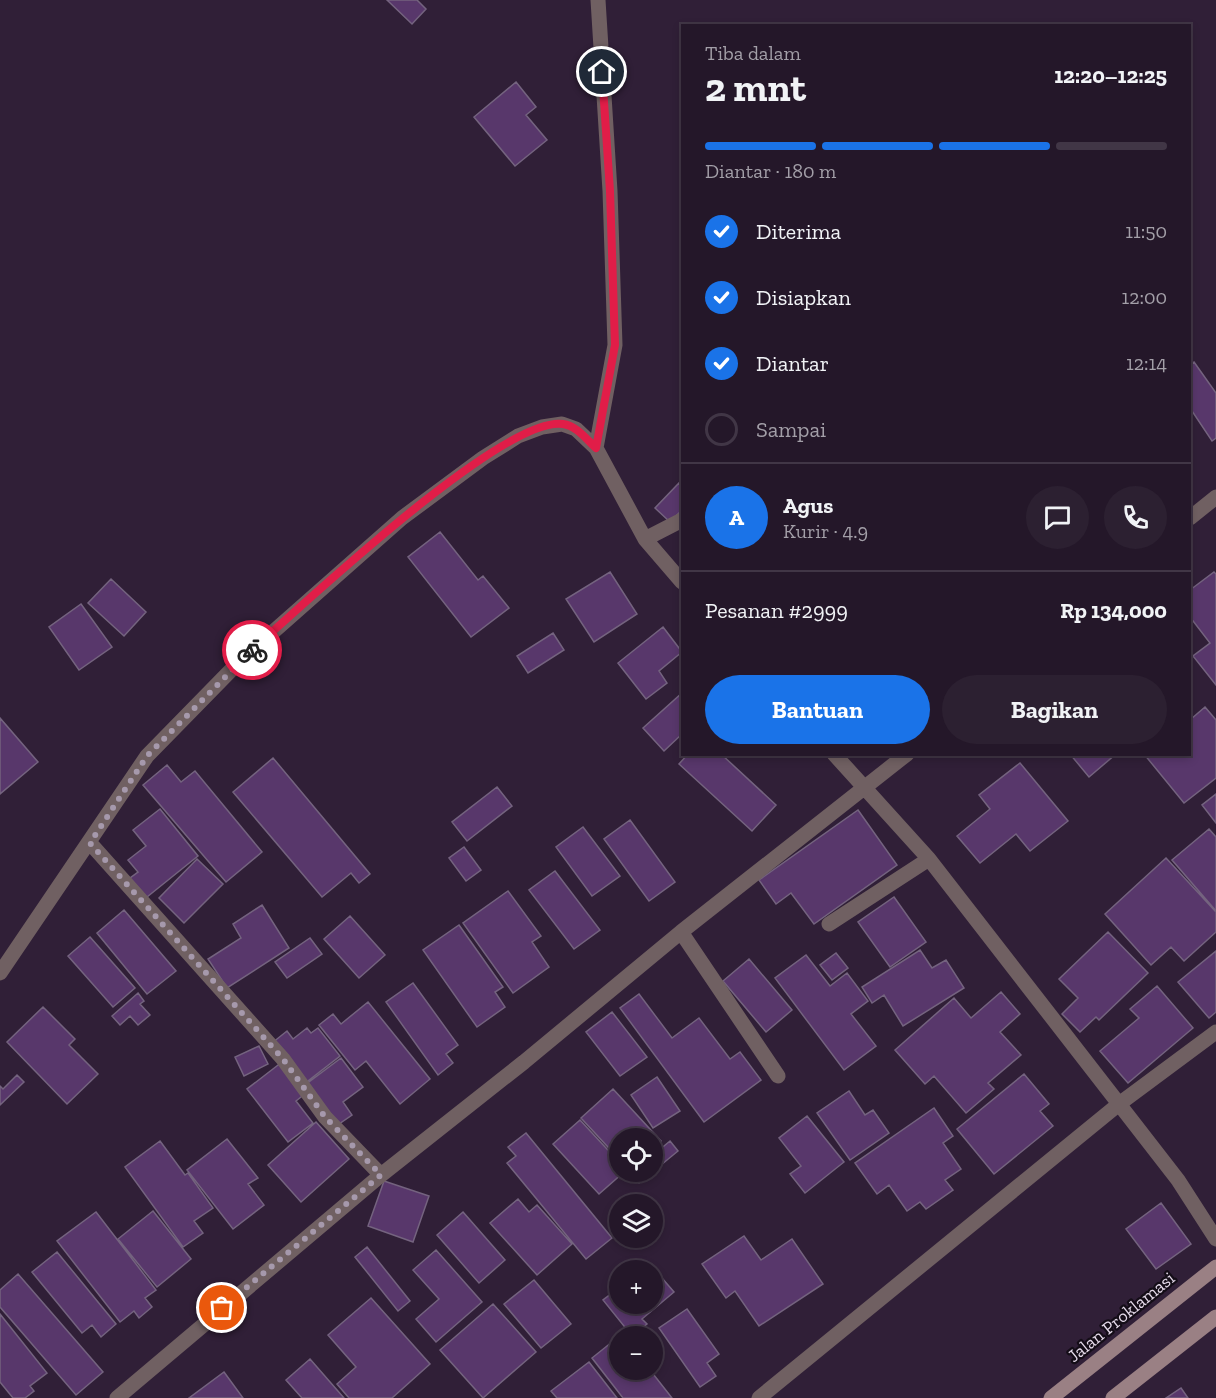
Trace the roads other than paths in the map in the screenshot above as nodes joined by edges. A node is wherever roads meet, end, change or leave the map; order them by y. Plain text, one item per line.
1 (598, 0) edge
2 (596, 448) junction
3 (1216, 497) edge
4 (1191, 517) edge
5 (681, 521) edge
6 (645, 539) junction
7 (681, 581) edge
8 (836, 756) edge
9 (905, 756) edge
10 (864, 789) junction
11 (90, 843) junction
12 (929, 859) junction
13 (829, 924) dead end
14 (681, 932) junction
15 (0, 973) edge
16 (1216, 1032) edge
17 (778, 1076) dead end
18 (1119, 1104) junction
19 (381, 1175) junction
20 (1216, 1239) edge
21 (1216, 1267) edge
22 (1216, 1317) edge
23 (117, 1398) edge
24 (759, 1398) edge
25 (1051, 1398) edge
26 (1113, 1398) edge

1 - 2 street
2 - 6 street
2 - 11 street
3 - 4 street
5 - 6 street
6 - 7 street
8 - 10 street
9 - 10 street
10 - 12 street
10 - 14 street
11 - 15 street
11 - 19 street
12 - 13 street
12 - 18 street
14 - 17 street
14 - 19 street
16 - 18 street
18 - 20 street
18 - 24 street
19 - 23 street
21 - 25 street, Jalan Proklamasi
22 - 26 street

